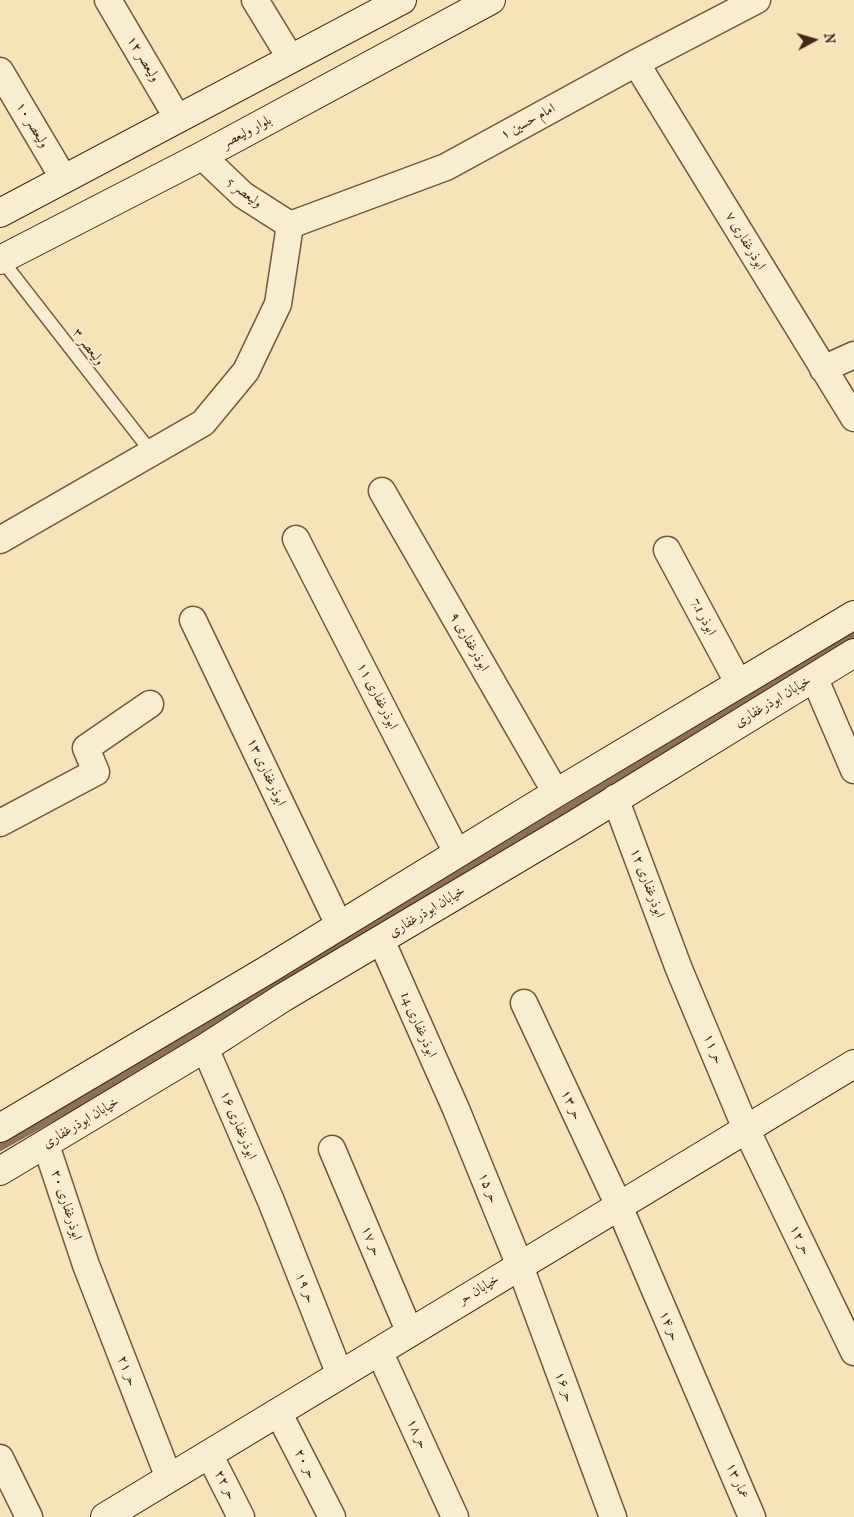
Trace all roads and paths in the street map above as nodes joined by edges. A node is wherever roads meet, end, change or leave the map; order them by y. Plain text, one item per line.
1 (108, 0) edge
2 (255, 0) edge
3 (402, 0) edge
4 (491, 0) edge
5 (758, 0) edge
6 (291, 59) junction
7 (636, 63) junction
8 (0, 71) edge
9 (178, 119) junction
10 (202, 156) junction
11 (64, 179) junction
12 (0, 213) edge
13 (290, 225) junction
14 (0, 260) edge
15 (854, 355) edge
16 (823, 369) junction
17 (854, 418) edge
18 (152, 453) junction
19 (382, 491) dead end
20 (296, 539) dead end
21 (0, 540) edge
22 (667, 550) dead end
23 (854, 615) edge
24 (193, 620) dead end
25 (854, 653) edge
26 (814, 677) junction
27 (739, 684) junction
28 (150, 704) dead end
29 (854, 770) edge
30 (556, 793) junction
31 (615, 798) junction
32 (0, 824) edge
33 (457, 853) junction
34 (339, 925) junction
35 (380, 940) junction
36 (679, 969) joint
37 (276, 984) junction
38 (524, 1004) dead end
39 (205, 1048) junction
40 (853, 1066) edge
41 (456, 1109) joint
42 (0, 1128) edge
43 (746, 1129) junction
44 (46, 1145) junction
45 (332, 1149) dead end
46 (0, 1171) edge
47 (271, 1201) joint
48 (619, 1206) junction
49 (86, 1265) joint
50 (520, 1266) junction
51 (410, 1333) junction
52 (379, 1351) junction
53 (854, 1352) edge
54 (340, 1375) junction
55 (278, 1412) junction
56 (721, 1445) joint
57 (209, 1454) junction
58 (0, 1458) edge
59 (169, 1478) junction
60 (611, 1512) edge
61 (29, 1517) edge
62 (104, 1517) edge
63 (241, 1517) edge
64 (332, 1517) edge
65 (455, 1517) edge
66 (752, 1517) edge

1 - 9 street, ولیعصر ۱۲
2 - 6 street
3 - 6 street
4 - 10 street, بلوار ولیعصر
5 - 7 street, امام حسین ۱
6 - 9 street
7 - 13 street, امام حسین ۱
7 - 16 street, ابوذرغفاری ۷
8 - 11 street, ولیعصر ۱۰
9 - 11 street
10 - 13 street, ولیعصر 5
10 - 14 street, بلوار ولیعصر
11 - 12 street
13 - 18 street
14 - 18 lane, ولیعصر ۳
15 - 16 street
16 - 17 street, ابوذرغفاری ۷
18 - 21 street
19 - 30 street, ابوذرغفاری ۹
20 - 33 street, ابوذرغفاری ۱۱
22 - 27 street, ابوذر 7.1
23 - 27 street, خیابان ابوذرغفاری
24 - 34 street, ابوذرغفاری ۱۳
25 - 26 street, خیابان ابوذرغفاری
26 - 29 street
26 - 31 street, خیابان ابوذرغفاری
27 - 30 street, خیابان ابوذرغفاری
28 - 32 street
30 - 33 street, خیابان ابوذرغفاری
31 - 35 street, خیابان ابوذرغفاری
31 - 36 street, ابوذرغفاری ۱۲
33 - 34 street, خیابان ابوذرغفاری
34 - 37 street, خیابان ابوذرغفاری
35 - 37 street, خیابان ابوذرغفاری
35 - 41 street, ابوذرغفاری 14
36 - 43 street, حر ۱۱
37 - 39 street, خیابان ابوذرغفاری
37 - 42 street, خیابان ابوذرغفاری
38 - 48 street, حر ۱۳
39 - 44 street, خیابان ابوذرغفاری
39 - 47 street, ابوذرغفاری ۱۶
40 - 43 street, خیابان حر
41 - 50 street, حر ۱۵
43 - 48 street, خیابان حر
43 - 53 street, حر ۱۲
44 - 46 street, خیابان ابوذرغفاری
44 - 49 street, ابوذرغفاری ۲۰
45 - 51 street, حر ۱۷
47 - 54 street, حر ۱۹
48 - 50 street, خیابان حر
48 - 56 street, حر ۱۴
49 - 59 street, حر ۲۱
50 - 51 street, خیابان حر
50 - 60 street, حر ۱۶
51 - 52 street, خیابان حر
52 - 54 street, خیابان حر
52 - 65 street, حر ۱۸
54 - 55 street, خیابان حر
55 - 57 street, خیابان حر
55 - 64 street, حر ۲۰
56 - 66 street, عمار ۱۳
57 - 59 street, خیابان حر
57 - 63 street, حر ۲۲
58 - 61 street
59 - 62 street, خیابان حر

